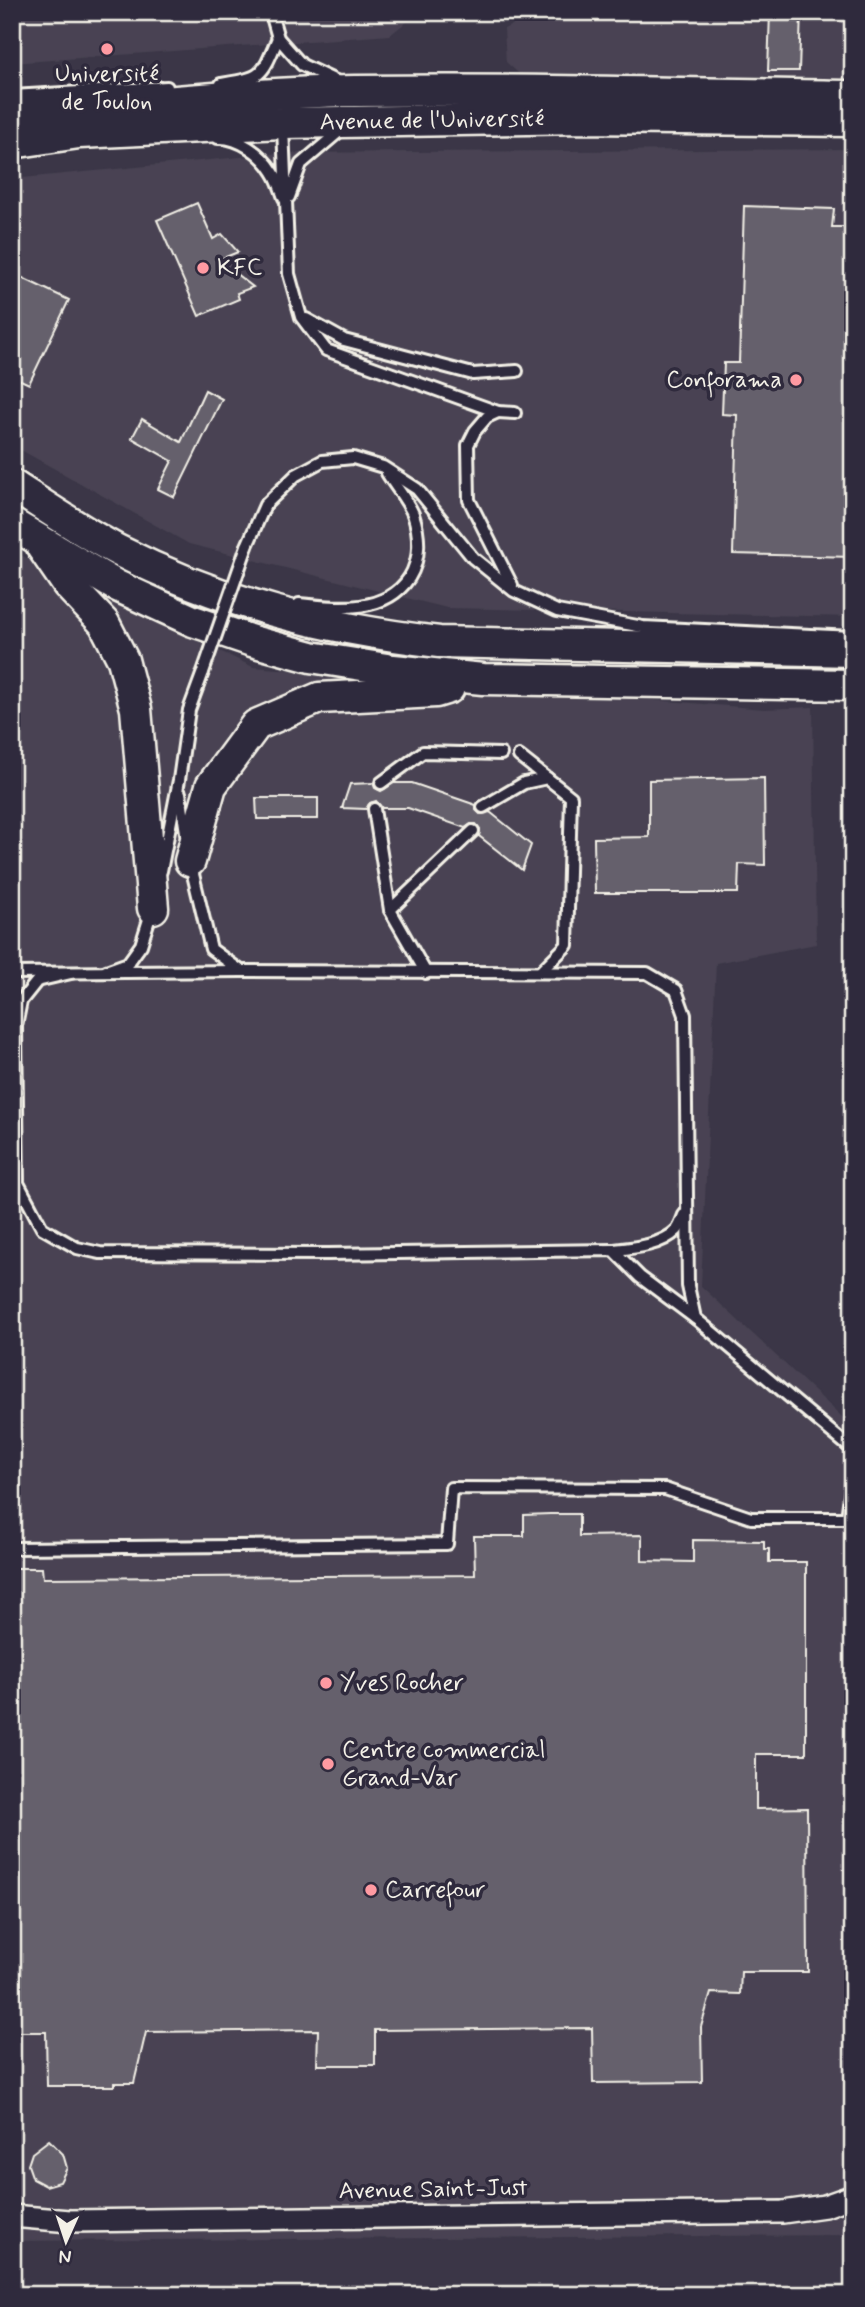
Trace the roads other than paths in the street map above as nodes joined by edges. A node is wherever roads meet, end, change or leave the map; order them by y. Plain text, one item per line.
1 (271, 13) edge
2 (278, 38) junction
3 (176, 87) dead end
4 (213, 91) junction
5 (356, 91) junction
6 (12, 96) edge
7 (853, 96) edge
8 (12, 115) edge
9 (276, 115) junction
10 (853, 121) edge
11 (357, 122) junction
12 (79, 133) junction
13 (212, 138) dead end
14 (200, 139) dead end
15 (12, 142) edge
16 (286, 203) junction
17 (301, 317) junction
18 (517, 371) dead end
19 (498, 412) junction
20 (515, 413) dead end
21 (383, 467) junction
22 (12, 485) edge
23 (12, 524) edge
24 (38, 541) junction
25 (514, 591) junction
26 (221, 595) junction
27 (853, 637) edge
28 (853, 651) edge
29 (483, 679) junction
30 (853, 685) edge
31 (501, 754) dead end
32 (519, 756) dead end
33 (547, 778) junction
34 (179, 780) junction
35 (380, 783) dead end
36 (483, 807) dead end
37 (374, 808) dead end
38 (473, 831) dead end
39 (190, 861) junction
40 (153, 908) junction
41 (390, 910) junction
42 (241, 971) junction
43 (540, 972) junction
44 (12, 973) edge
45 (71, 973) junction
46 (426, 973) junction
47 (100, 974) junction
48 (686, 1212) junction
49 (613, 1250) junction
50 (695, 1318) junction
51 (853, 1450) edge
52 (853, 1473) edge
53 (12, 1548) edge
54 (853, 2196) edge
55 (12, 2216) edge

1 - 2 lane
2 - 4 lane
2 - 5 lane
3 - 6 lane
4 - 5 main road, Avenue de l'Université
4 - 8 main road, Avenue de l'Université
4 - 9 lane
5 - 7 main road, Avenue de l'Université
9 - 11 main road, Avenue de l'Université
9 - 12 main road, Avenue de l'Université
9 - 16 lane
10 - 11 main road, Avenue de l'Université
11 - 16 lane
12 - 14 lane
12 - 15 main road, Avenue de l'Université
13 - 16 lane
16 - 17 lane
17 - 18 lane
17 - 19 lane
19 - 20 lane
19 - 25 lane
21 - 25 lane
21 - 26 lane
21 - 34 lane, bridge
22 - 26 main road
23 - 24 main road
24 - 29 main road
24 - 40 main road
25 - 27 lane
26 - 28 main road
29 - 30 main road
29 - 39 main road
31 - 35 lane
32 - 33 lane
33 - 36 lane
33 - 43 lane
34 - 39 lane
34 - 40 lane
37 - 41 lane
38 - 41 lane
39 - 42 lane
40 - 47 lane
41 - 46 lane
42 - 46 lane
42 - 47 lane
43 - 46 lane
43 - 48 lane
44 - 45 lane
45 - 47 lane
45 - 49 lane
48 - 49 lane
48 - 50 lane
49 - 50 lane
50 - 51 lane
52 - 53 lane
54 - 55 street, Avenue Saint-Just

